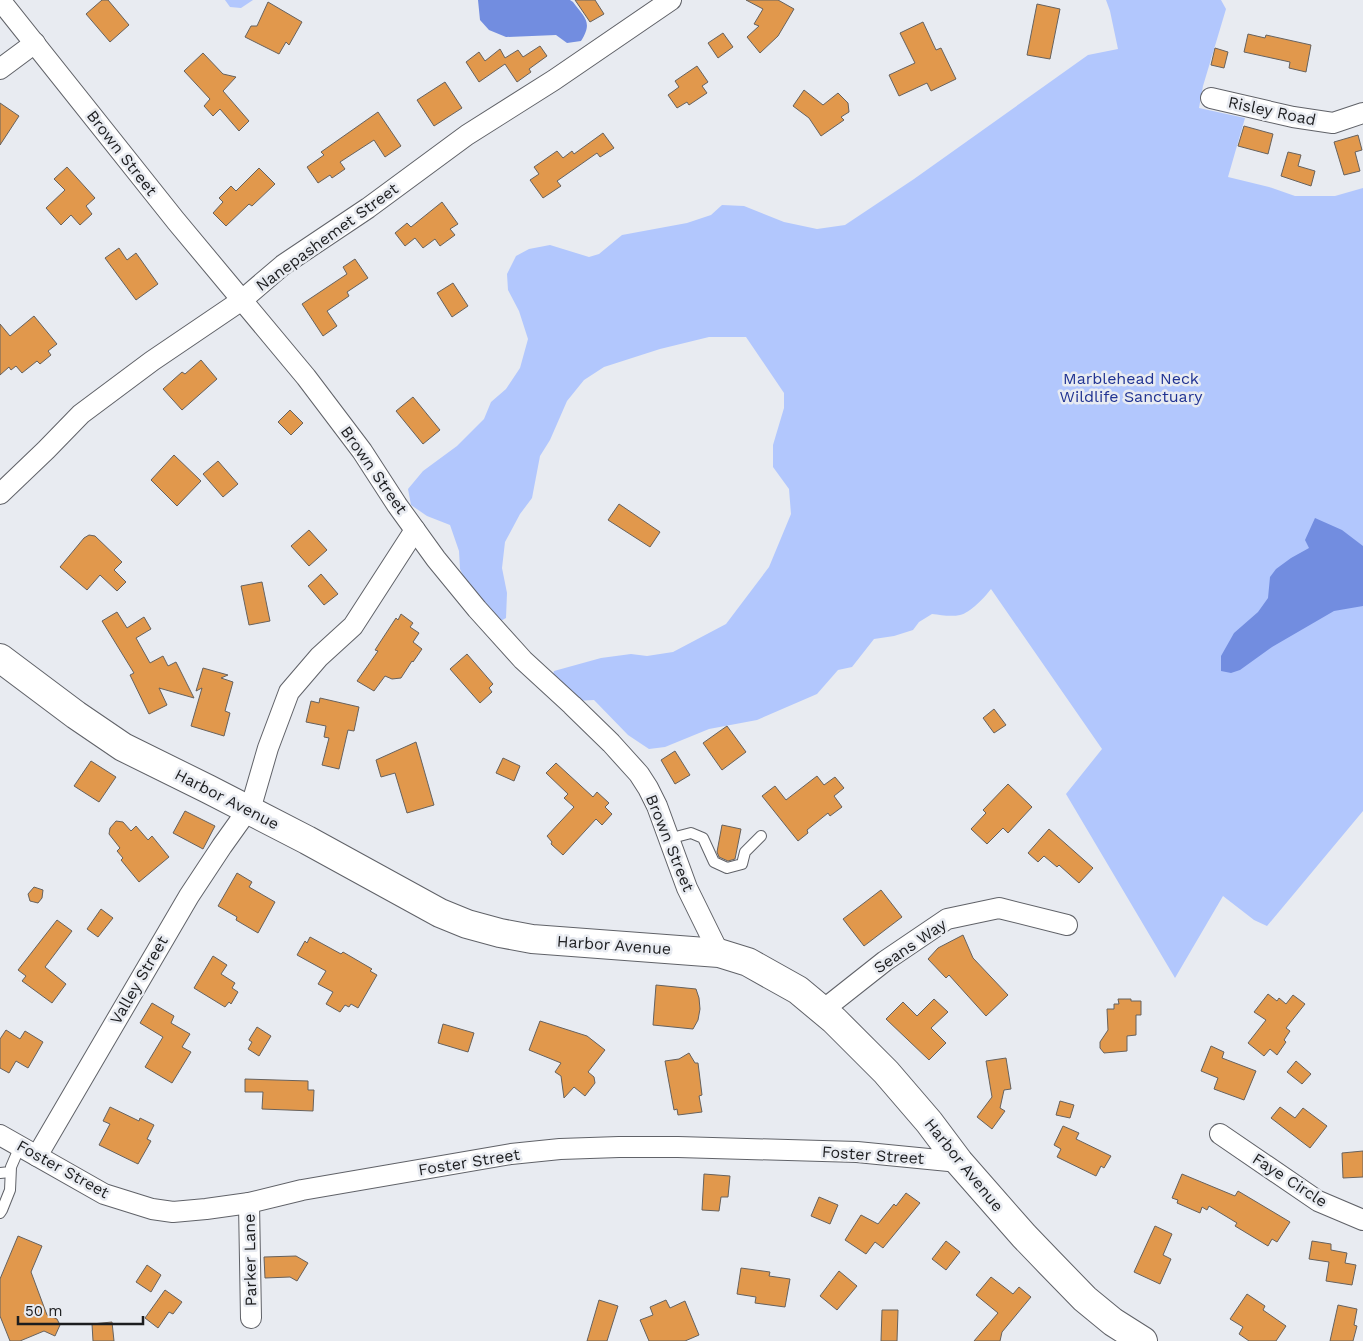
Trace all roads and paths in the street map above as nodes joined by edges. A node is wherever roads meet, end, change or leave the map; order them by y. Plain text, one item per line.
1 (0, 0) edge
2 (671, 0) edge
3 (35, 43) junction
4 (0, 69) edge
5 (1211, 98) dead end
6 (1363, 113) edge
7 (242, 300) junction
8 (0, 494) edge
9 (415, 530) junction
10 (0, 658) edge
11 (250, 810) junction
12 (761, 836) dead end
13 (668, 839) junction
14 (1067, 925) dead end
15 (719, 953) junction
16 (822, 1010) junction
17 (1220, 1134) dead end
18 (0, 1135) edge
19 (29, 1151) junction
20 (959, 1162) junction
21 (5, 1173) edge
22 (249, 1203) junction
23 (0, 1213) edge
24 (1363, 1220) edge
25 (251, 1318) dead end
26 (1143, 1341) edge

1 - 3 street, Brown Street
2 - 7 street, Nanepashemet Street
3 - 4 street
3 - 7 street, Brown Street
5 - 6 street, Risley Road
7 - 8 street, Nanepashemet Street
7 - 9 street, Brown Street
9 - 11 street
9 - 13 street, Brown Street
10 - 11 main road, Harbor Avenue
11 - 15 main road, Harbor Avenue
11 - 19 street, Valley Street
12 - 13 lane
13 - 15 street, Brown Street
14 - 16 street, Seans Way
15 - 16 main road, Harbor Avenue
16 - 20 main road, Harbor Avenue
17 - 24 street, Faye Circle
18 - 19 street, Foster Street
19 - 21 lane
19 - 22 street, Foster Street
20 - 22 street, Foster Street
20 - 26 main road, Harbor Avenue
21 - 23 lane
22 - 25 street, Parker Lane

